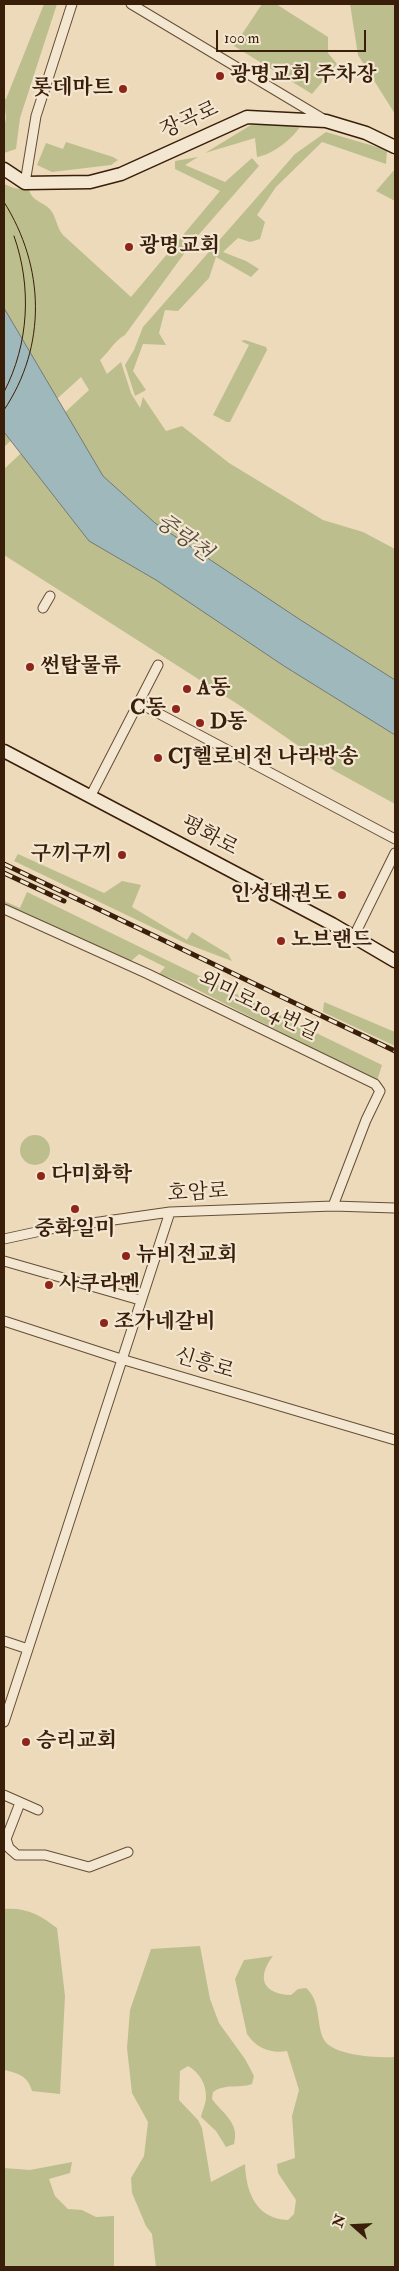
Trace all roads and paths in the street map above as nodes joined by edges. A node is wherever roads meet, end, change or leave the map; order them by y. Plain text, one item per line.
1 (72, 4) edge
2 (131, 4) edge
3 (326, 120) junction
4 (395, 147) edge
5 (4, 169) edge
6 (26, 183) junction
7 (50, 596) dead end
8 (43, 608) dead end
9 (158, 666) dead end
10 (139, 703) junction
11 (4, 751) edge
12 (90, 797) junction
13 (395, 839) edge
14 (395, 853) edge
15 (4, 909) edge
16 (354, 936) junction
17 (395, 961) edge
18 (333, 1206) junction
19 (395, 1208) edge
20 (170, 1212) junction
21 (4, 1239) edge
22 (4, 1261) edge
23 (140, 1300) junction
24 (4, 1321) edge
25 (121, 1359) junction
26 (395, 1440) edge
27 (4, 1641) edge
28 (28, 1649) junction
29 (4, 1722) edge
30 (4, 1795) edge
31 (20, 1804) junction
32 (38, 1810) dead end
33 (5, 1839) edge
34 (128, 1852) dead end

1 - 6 street
2 - 3 street
3 - 4 main road, 장곡로
3 - 6 main road, 장곡로
5 - 6 main road
7 - 8 street
9 - 10 street
10 - 12 street
10 - 13 street
11 - 12 main road, 평화로
12 - 16 main road, 평화로
14 - 16 street
15 - 18 street, 외미로104번길
16 - 17 main road, 평화로
18 - 19 street, 호암로
18 - 20 street, 호암로
20 - 21 street, 호암로
20 - 23 street
22 - 23 street
23 - 25 street
24 - 25 street, 신흥로
25 - 26 street, 신흥로
25 - 28 street
27 - 28 street
28 - 29 street
30 - 31 street
31 - 32 street
31 - 33 street
33 - 34 street

